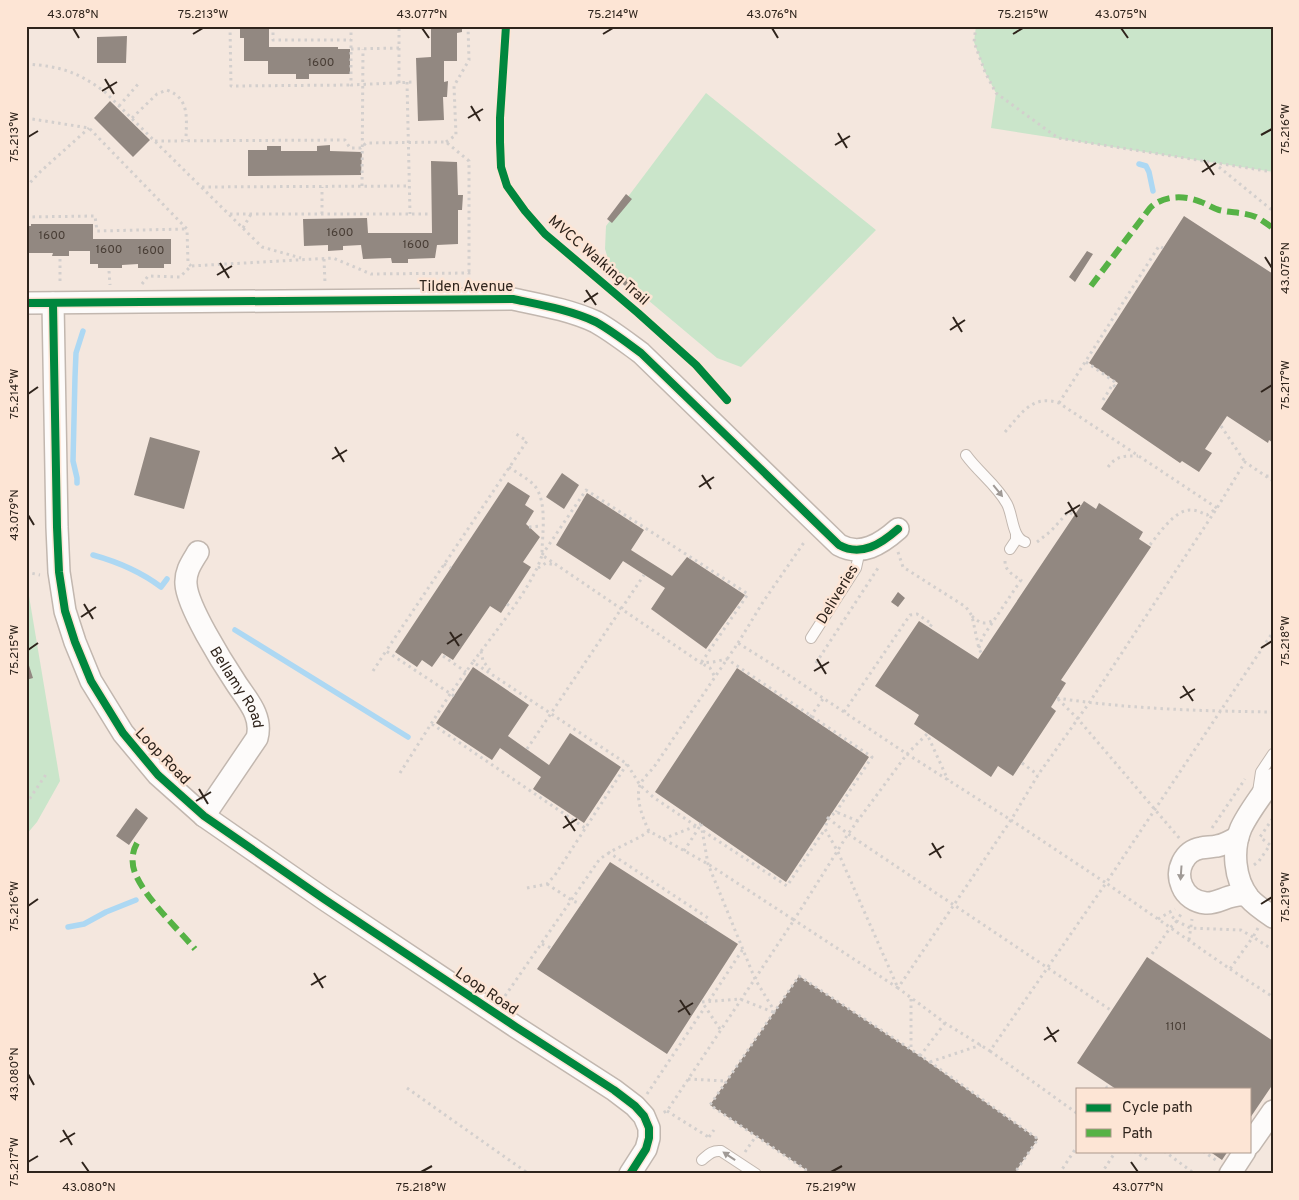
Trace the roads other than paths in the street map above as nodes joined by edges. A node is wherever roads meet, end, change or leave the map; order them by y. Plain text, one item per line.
1 (55, 291) junction
2 (26, 303) edge
3 (966, 454) dead end
4 (1016, 534) junction
5 (898, 537) road end
6 (1028, 543) road end
7 (855, 550) junction
8 (198, 552) dead end
9 (1009, 552) road end
10 (811, 638) dead end
11 (1273, 754) edge
12 (1273, 779) edge
13 (1257, 803) junction
14 (204, 816) junction
15 (1238, 838) junction
16 (1246, 895) junction
17 (1273, 917) edge
18 (1273, 1111) edge
19 (1252, 1141) edge
20 (1244, 1152) edge
21 (702, 1160) dead end
22 (630, 1174) edge
23 (756, 1174) edge
24 (1230, 1174) edge

1 - 2 street, Tilden Avenue
1 - 7 street, Tilden Avenue
1 - 14 street, Loop Road
3 -> 4 lane
4 - 6 lane
4 - 9 lane
5 - 7 street
7 - 10 lane, Deliveries
8 - 14 street, Bellamy Road
11 - 13 lane
12 - 13 street
13 - 15 street
14 - 22 street, Loop Road
15 - 16 street
15 -> 16 street
16 - 17 street
18 - 19 street
20 - 24 street
23 -> 21 lane

